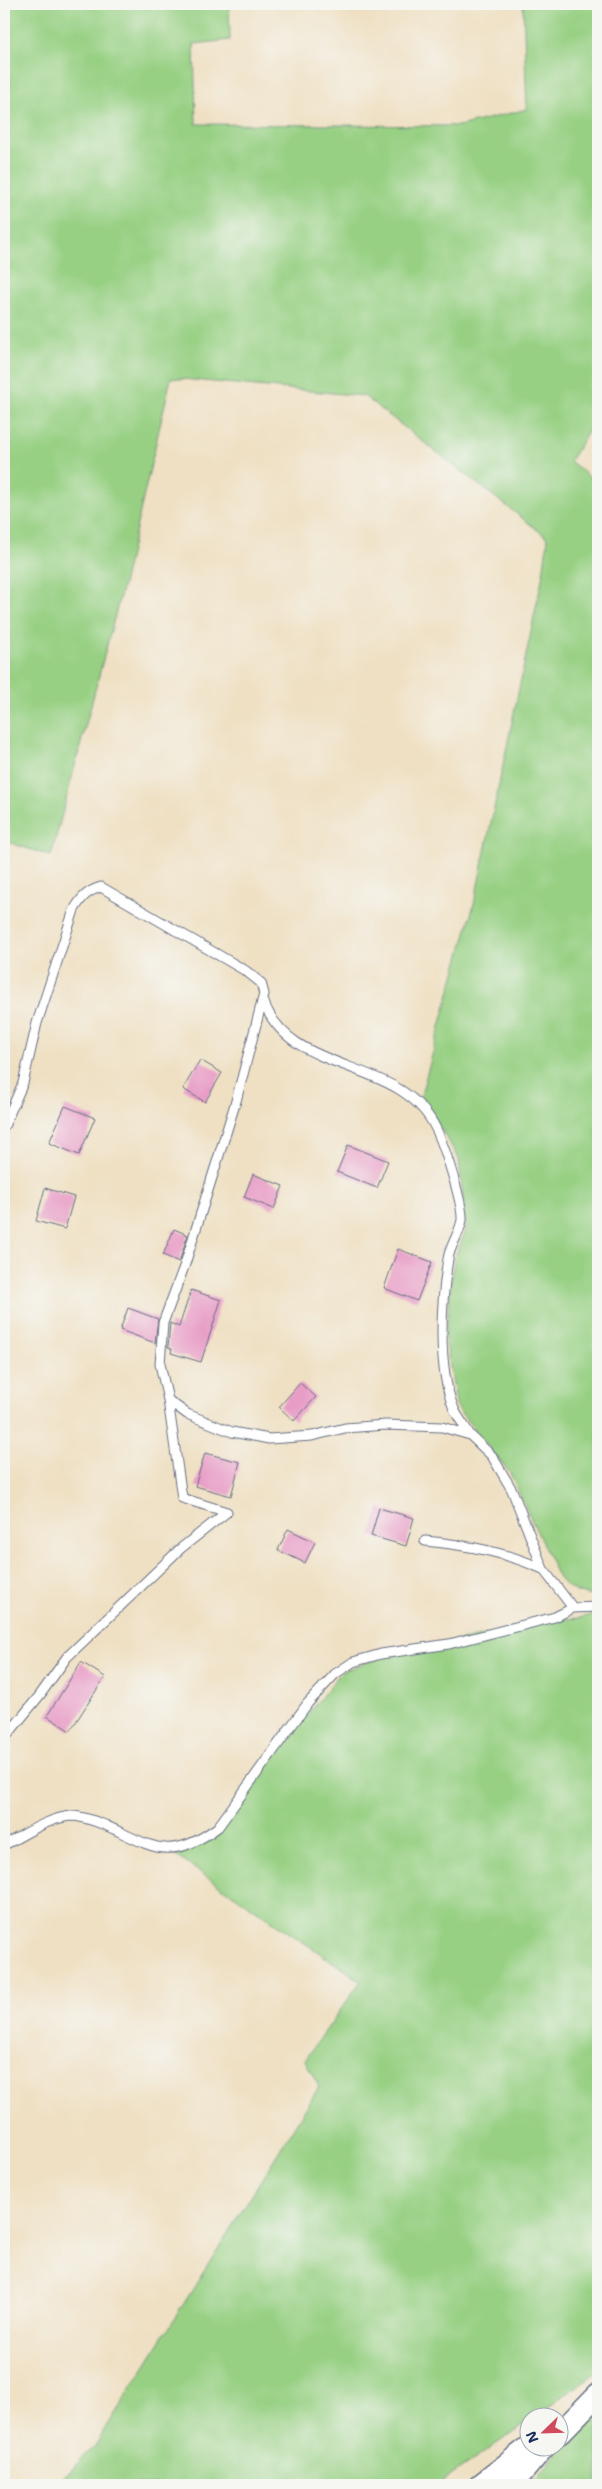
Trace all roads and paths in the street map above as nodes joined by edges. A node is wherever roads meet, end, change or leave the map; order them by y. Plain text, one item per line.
1 (263, 1000) junction
2 (4, 1126) edge
3 (168, 1400) junction
4 (470, 1434) junction
5 (425, 1541) dead end
6 (543, 1569) junction
7 (598, 1607) edge
8 (573, 1608) junction
9 (4, 1739) edge
10 (4, 1845) edge
11 (598, 2393) edge
12 (570, 2415) edge
13 (570, 2422) edge
14 (520, 2454) edge
15 (537, 2456) edge
16 (480, 2485) edge
17 (512, 2485) edge

1 - 2 lane
1 - 3 lane
1 - 4 lane
3 - 4 lane
3 - 9 lane
4 - 6 lane
5 - 6 lane
6 - 8 lane
7 - 8 lane
8 - 10 lane
11 - 12 street
11 - 13 street
14 - 16 street
15 - 17 street

